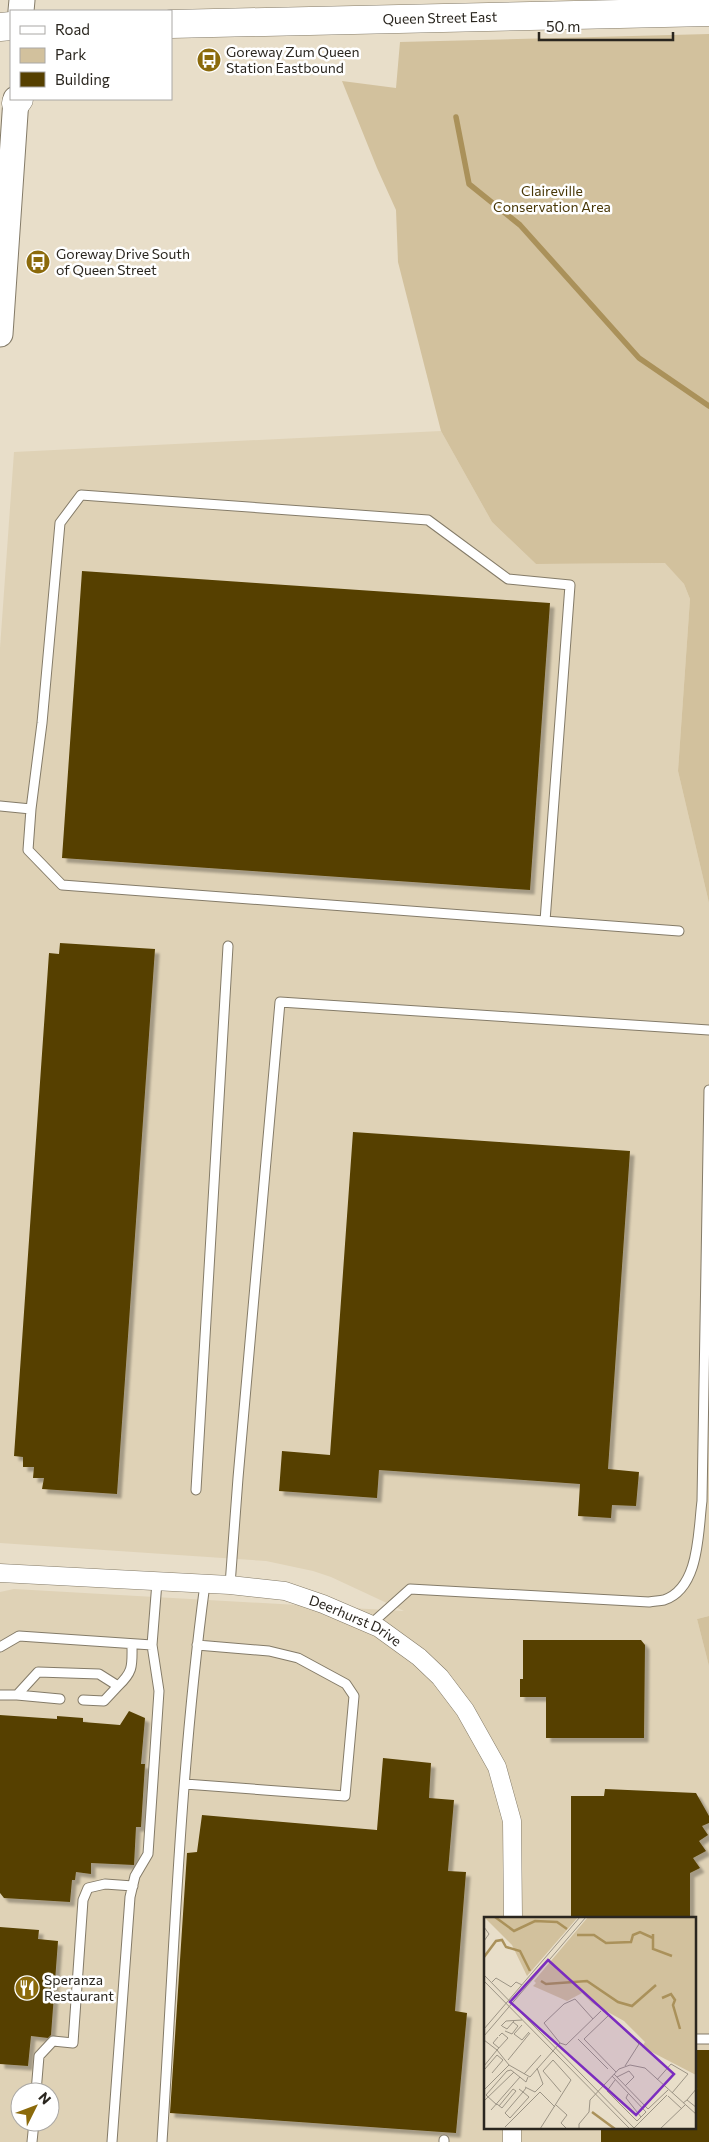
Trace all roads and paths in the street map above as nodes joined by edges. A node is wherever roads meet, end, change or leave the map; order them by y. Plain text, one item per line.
1 (709, 12) edge
2 (172, 24) edge
3 (17, 100) edge
4 (0, 334) edge
5 (0, 806) edge
6 (31, 809) junction
7 (545, 921) junction
8 (679, 931) dead end
9 (228, 946) dead end
10 (709, 1030) edge
11 (709, 1090) edge
12 (196, 1490) dead end
13 (0, 1573) edge
14 (157, 1582) junction
15 (205, 1584) junction
16 (230, 1585) junction
17 (371, 1624) junction
18 (132, 1644) junction
19 (152, 1645) junction
20 (197, 1645) junction
21 (0, 1647) edge
22 (118, 1686) junction
23 (0, 1695) edge
24 (17, 1695) junction
25 (60, 1699) dead end
26 (83, 1700) dead end
27 (185, 1784) junction
28 (133, 1886) junction
29 (514, 1917) edge
30 (696, 2039) edge
31 (709, 2039) edge
32 (37, 2082) edge
33 (112, 2142) edge
34 (162, 2142) edge

1 - 2 main road, Queen Street East
3 - 4 main road
5 - 6 lane
6 - 7 lane
6 - 7 lane
7 - 8 lane
9 - 12 lane
10 - 16 lane
11 - 17 lane
13 - 14 street, Deerhurst Drive
14 - 15 street, Deerhurst Drive
14 - 19 lane
15 - 16 street, Deerhurst Drive
15 - 20 lane
16 - 17 street, Deerhurst Drive
17 - 29 street, Deerhurst Drive
18 - 19 lane
18 - 21 lane
18 - 22 lane
19 - 28 lane
20 - 27 lane
20 - 27 lane
22 - 24 lane
22 - 26 lane
23 - 24 lane
24 - 25 lane
27 - 34 lane
28 - 32 lane
28 - 33 lane
30 - 31 lane

